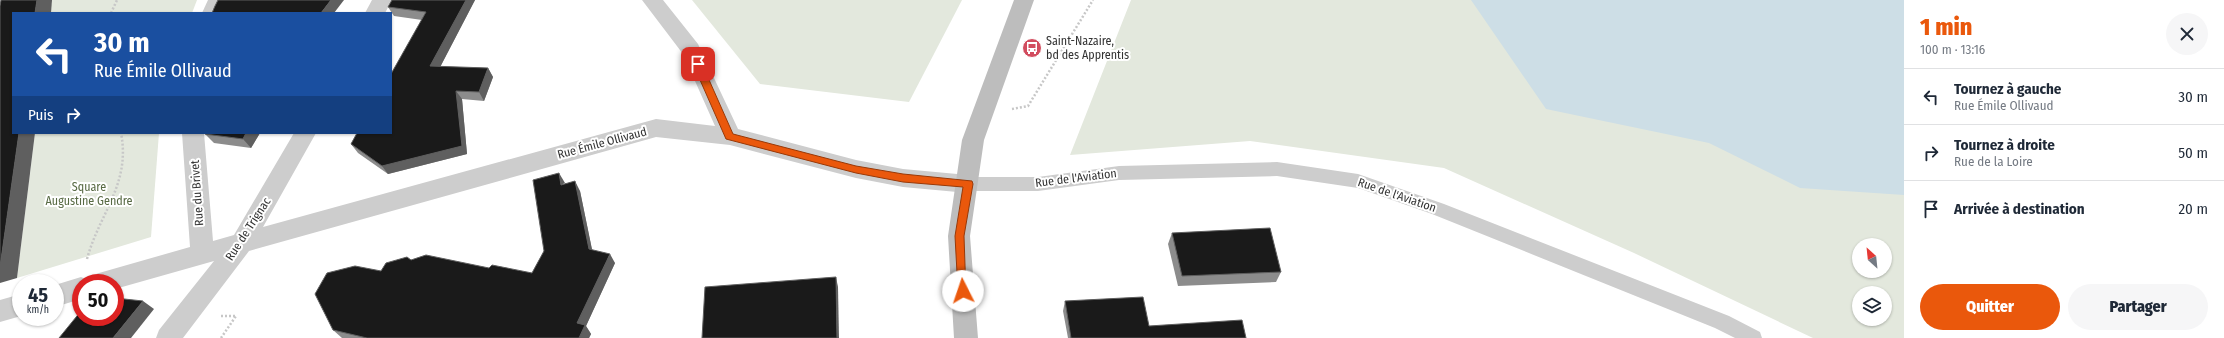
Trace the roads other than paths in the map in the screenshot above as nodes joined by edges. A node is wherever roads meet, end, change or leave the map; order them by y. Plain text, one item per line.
1 (218, 0) edge
2 (382, 0) edge
3 (652, 0) edge
4 (1024, 0) edge
5 (212, 12) edge
6 (376, 12) edge
7 (193, 134) edge
8 (304, 134) edge
9 (730, 136) junction
10 (968, 184) junction
11 (242, 242) junction
12 (202, 254) junction
13 (124, 276) edge
14 (12, 308) edge
15 (0, 311) edge
16 (168, 338) edge
17 (966, 338) edge
18 (1753, 338) edge

1 - 5 street
2 - 6 street
3 - 9 street
4 - 10 main road
7 - 12 street, Rue du Brivet
8 - 11 street, Rue de Trignac
9 - 10 street, Rue Émile Ollivaud
9 - 11 street, Rue Émile Ollivaud
10 - 17 main road
10 - 18 lane, Rue de l'Aviation
11 - 12 street, Rue Émile Ollivaud
11 - 16 street, Rue de Trignac
12 - 13 street, Rue Émile Ollivaud
14 - 15 street

